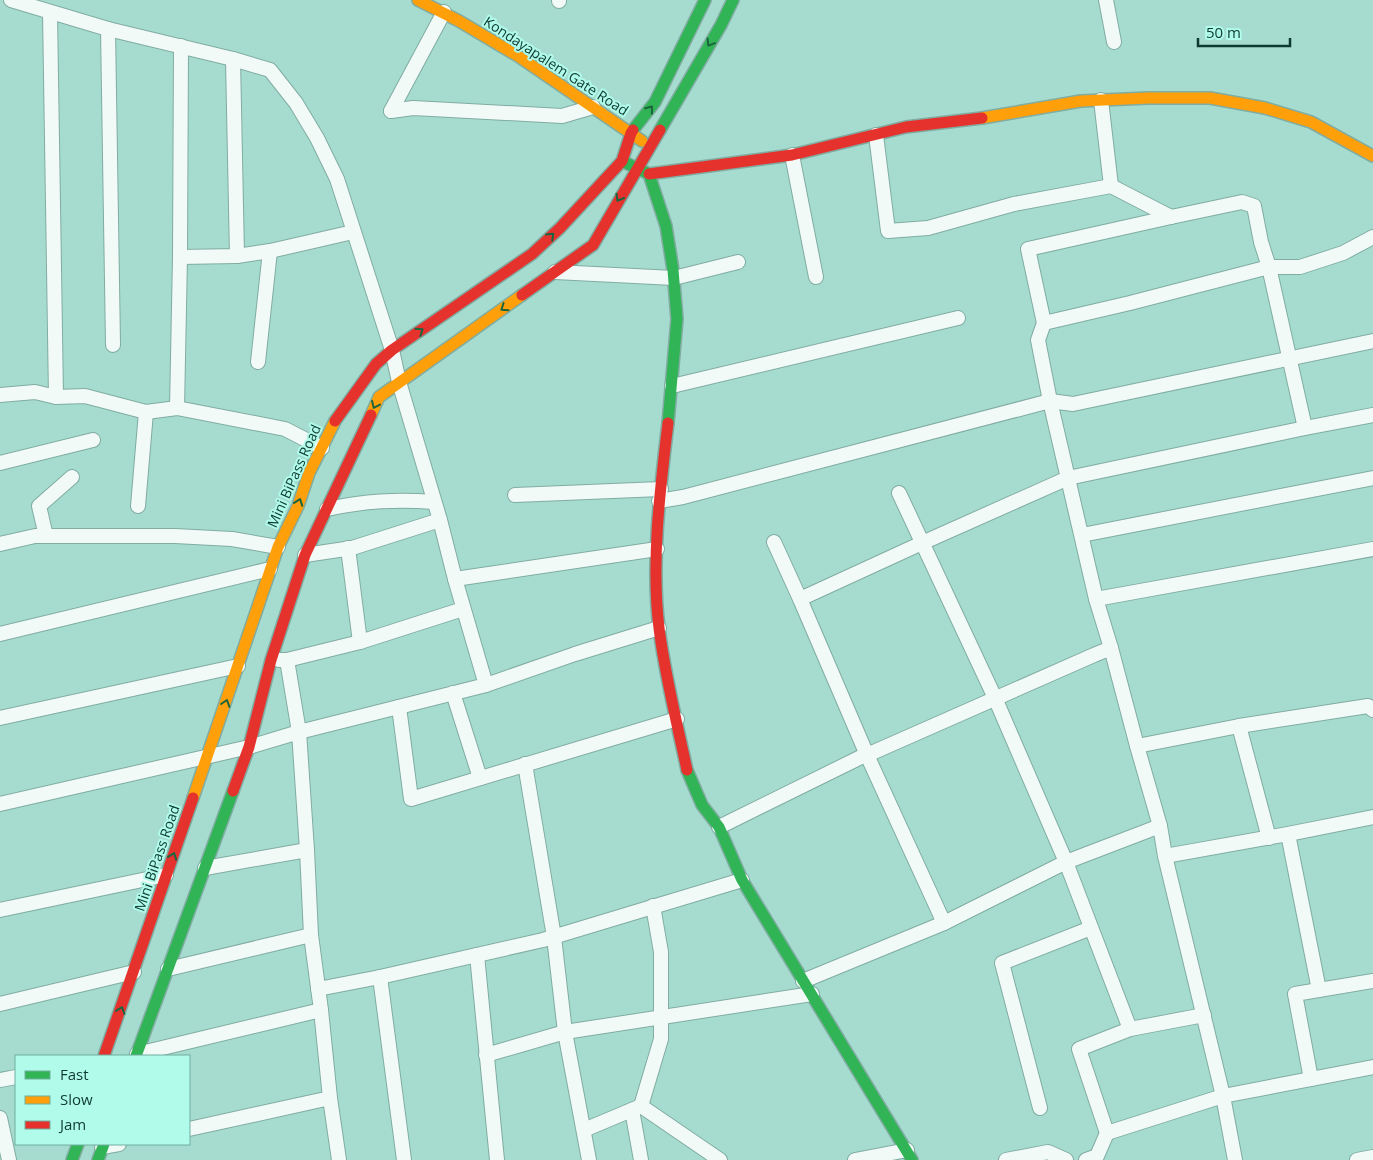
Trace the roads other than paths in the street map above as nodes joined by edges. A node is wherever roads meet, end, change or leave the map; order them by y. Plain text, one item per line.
1 (11, 0) edge
2 (418, 0) edge
3 (705, 0) edge
4 (733, 0) edge
5 (1106, 0) edge
6 (50, 12) junction
7 (444, 12) junction
8 (108, 29) junction
9 (1114, 42) dead end
10 (181, 46) junction
11 (233, 59) junction
12 (1101, 100) junction
13 (593, 107) junction
14 (631, 133) junction
15 (876, 135) junction
16 (649, 146) junction
17 (792, 154) junction
18 (1373, 156) edge
19 (622, 161) junction
20 (636, 168) junction
21 (649, 174) junction
22 (1111, 186) junction
23 (1171, 217) junction
24 (353, 232) junction
25 (1373, 237) edge
26 (270, 251) junction
27 (237, 256) junction
28 (180, 257) junction
29 (738, 262) dead end
30 (1269, 267) junction
31 (555, 272) junction
32 (816, 277) dead end
33 (674, 278) junction
34 (958, 318) dead end
35 (1044, 323) junction
36 (1373, 341) edge
37 (113, 345) dead end
38 (392, 350) junction
39 (1289, 358) junction
40 (258, 362) dead end
41 (399, 382) junction
42 (672, 386) junction
43 (0, 395) edge
44 (56, 396) junction
45 (1050, 401) junction
46 (177, 408) junction
47 (146, 412) junction
48 (1373, 415) edge
49 (1305, 428) junction
50 (93, 440) dead end
51 (322, 448) junction
52 (0, 462) edge
53 (72, 477) dead end
54 (1068, 478) junction
55 (1373, 478) edge
56 (899, 493) dead end
57 (660, 495) junction
58 (515, 496) dead end
59 (434, 502) junction
60 (138, 506) dead end
61 (327, 508) junction
62 (440, 520) junction
63 (46, 536) junction
64 (1082, 536) junction
65 (774, 542) dead end
66 (922, 543) junction
67 (0, 544) edge
68 (278, 547) junction
69 (348, 548) junction
70 (657, 549) junction
71 (1373, 549) edge
72 (305, 556) junction
73 (270, 569) junction
74 (455, 578) junction
75 (800, 599) junction
76 (1096, 599) junction
77 (463, 609) junction
78 (659, 628) junction
79 (0, 634) edge
80 (360, 642) junction
81 (1112, 648) junction
82 (271, 660) junction
83 (287, 660) junction
84 (238, 666) junction
85 (486, 685) junction
86 (453, 693) junction
87 (995, 698) junction
88 (399, 707) junction
89 (1373, 710) edge
90 (0, 718) edge
91 (677, 718) junction
92 (1239, 726) junction
93 (299, 732) junction
94 (1137, 746) junction
95 (249, 747) junction
96 (867, 755) junction
97 (208, 757) junction
98 (525, 764) junction
99 (480, 778) junction
100 (0, 804) edge
101 (1373, 817) edge
102 (1160, 826) junction
103 (719, 827) junction
104 (1288, 834) junction
105 (1268, 838) junction
106 (306, 850) junction
107 (1165, 856) junction
108 (1066, 862) junction
109 (205, 868) junction
110 (166, 875) junction
111 (742, 880) junction
112 (653, 906) junction
113 (0, 910) edge
114 (944, 923) junction
115 (1091, 928) junction
116 (311, 935) junction
117 (554, 936) junction
118 (477, 955) junction
119 (168, 969) junction
120 (134, 972) junction
121 (380, 977) junction
122 (1373, 980) edge
123 (803, 981) junction
124 (318, 989) junction
125 (1318, 990) junction
126 (812, 994) junction
127 (0, 1004) edge
128 (321, 1010) junction
129 (1204, 1014) junction
130 (661, 1016) junction
131 (1130, 1029) junction
132 (565, 1032) junction
133 (104, 1055) edge
134 (136, 1055) edge
135 (486, 1055) junction
136 (1373, 1068) edge
137 (15, 1077) edge
138 (1311, 1079) junction
139 (0, 1080) edge
140 (1224, 1096) junction
141 (330, 1098) junction
142 (636, 1108) junction
143 (1040, 1108) dead end
144 (0, 1118) edge
145 (190, 1129) edge
146 (584, 1130) junction
147 (1107, 1133) junction
148 (78, 1145) edge
149 (116, 1145) edge
150 (101, 1150) edge
151 (910, 1155) edge
152 (1373, 1157) edge
153 (9, 1160) edge
154 (72, 1160) edge
155 (339, 1160) edge
156 (404, 1160) edge
157 (497, 1160) edge
158 (589, 1160) edge
159 (642, 1160) edge
160 (720, 1160) edge
161 (855, 1160) edge
162 (1006, 1160) edge
163 (1066, 1160) edge
164 (1086, 1160) edge
165 (1235, 1160) edge
166 (1357, 1160) edge

1 - 6 street
2 - 7 street, Kondayapalem Gate Road
14 -> 3 street, Mini BiPass Road
4 -> 16 street
5 - 9 street
6 - 8 street
6 - 44 street
7 - 13 street, Kondayapalem Gate Road
7 - 13 street
8 - 10 street
8 - 37 street
10 - 11 street
10 - 28 street
11 - 24 street
11 - 27 street
12 - 15 street
12 - 18 street
12 - 22 street
13 - 14 street, Kondayapalem Gate Road
14 - 16 street, Kondayapalem Gate Road
14 - 19 street, Mini BiPass Road
15 - 17 street
15 - 22 street
16 - 20 street
17 - 21 street
17 - 32 street
19 - 20 street
38 -> 19 street, Mini BiPass Road
20 - 21 street
20 -> 31 street
21 - 33 street
22 - 23 street
23 - 30 street
23 - 35 street
24 - 26 street
24 - 38 street
25 - 30 street
26 - 27 street
26 - 40 street
27 - 28 street
28 - 46 street
29 - 33 street
30 - 35 street
30 - 39 street
31 - 33 street
31 -> 41 street
33 - 42 street
34 - 42 street
35 - 45 street
36 - 39 street
38 - 41 street
38 - 51 street, Mini BiPass Road
39 - 45 street
39 - 49 street
41 - 59 street
41 -> 61 street
42 - 57 street
43 - 44 street
44 - 47 street
45 - 54 street
45 - 57 street
46 - 47 street
46 - 51 street
47 - 60 street
48 - 49 street
49 - 54 street
50 - 52 street
68 -> 51 street, Mini BiPass Road
53 - 63 street
54 - 64 street
54 - 66 street
55 - 64 street
56 - 66 street
57 - 58 street
57 - 70 street
59 - 61 street
59 - 62 street
61 - 72 street
62 - 69 street
62 - 74 street
63 - 67 street
63 - 68 street
64 - 76 street
65 - 75 street
66 - 75 street
66 - 87 street
68 - 73 street, Mini BiPass Road
69 - 72 street
69 - 80 street
70 - 74 street
70 - 78 street
71 - 76 street
72 - 82 street
73 - 79 street
73 - 84 street, Mini BiPass Road
74 - 77 street
75 - 96 street
76 - 81 street
77 - 80 street
77 - 85 street
78 - 85 street
78 - 91 street
80 - 83 street
81 - 87 street
81 - 94 street
82 - 83 street
82 - 95 street
83 - 93 street
84 - 90 street
97 -> 84 street, Mini BiPass Road
85 - 86 street
86 - 88 street
86 - 99 street
87 - 96 street
87 - 108 street
88 - 93 street
88 - 99 street
89 - 92 street
91 - 98 street
91 - 103 street
92 - 94 street
92 - 105 street
93 - 95 street
93 - 106 street
94 - 102 street
95 - 97 street
95 - 109 street
96 - 103 street
96 - 114 street
97 - 100 street
110 -> 97 street, Mini BiPass Road
98 - 99 street
98 - 117 street
101 - 104 street
102 - 107 street
102 - 108 street
103 - 111 street
104 - 105 street
104 - 125 street
105 - 107 street
106 - 109 street
106 - 116 street
107 - 129 street
108 - 114 street
108 - 115 street
109 - 119 street
110 - 113 street
110 - 120 street, Mini BiPass Road
111 - 112 street
111 - 123 street
112 - 117 street
112 - 130 street
114 - 123 street
115 - 131 street
115 - 143 street
116 - 119 street
116 - 124 street
117 - 118 street
117 - 132 street
118 - 121 street
118 - 135 street
119 - 134 street
120 - 127 street
133 -> 120 street, Mini BiPass Road
121 - 124 street
121 - 156 street
122 - 125 street
123 - 126 street
124 - 128 street
125 - 138 street
126 - 130 street
126 - 151 street
128 - 134 street
128 - 141 street
129 - 131 street
129 - 140 street
130 - 132 street
130 - 142 street
131 - 147 street
132 - 135 street
132 - 146 street
135 - 157 street
136 - 138 street
137 - 139 street
138 - 140 street
140 - 147 street
140 - 165 street
141 - 145 street
141 - 155 street
142 - 146 street
142 - 159 street
142 - 160 street
144 - 153 street
146 - 158 street
147 - 164 street
148 - 154 street
149 - 150 street
151 - 161 street
152 - 166 street
162 - 163 street

